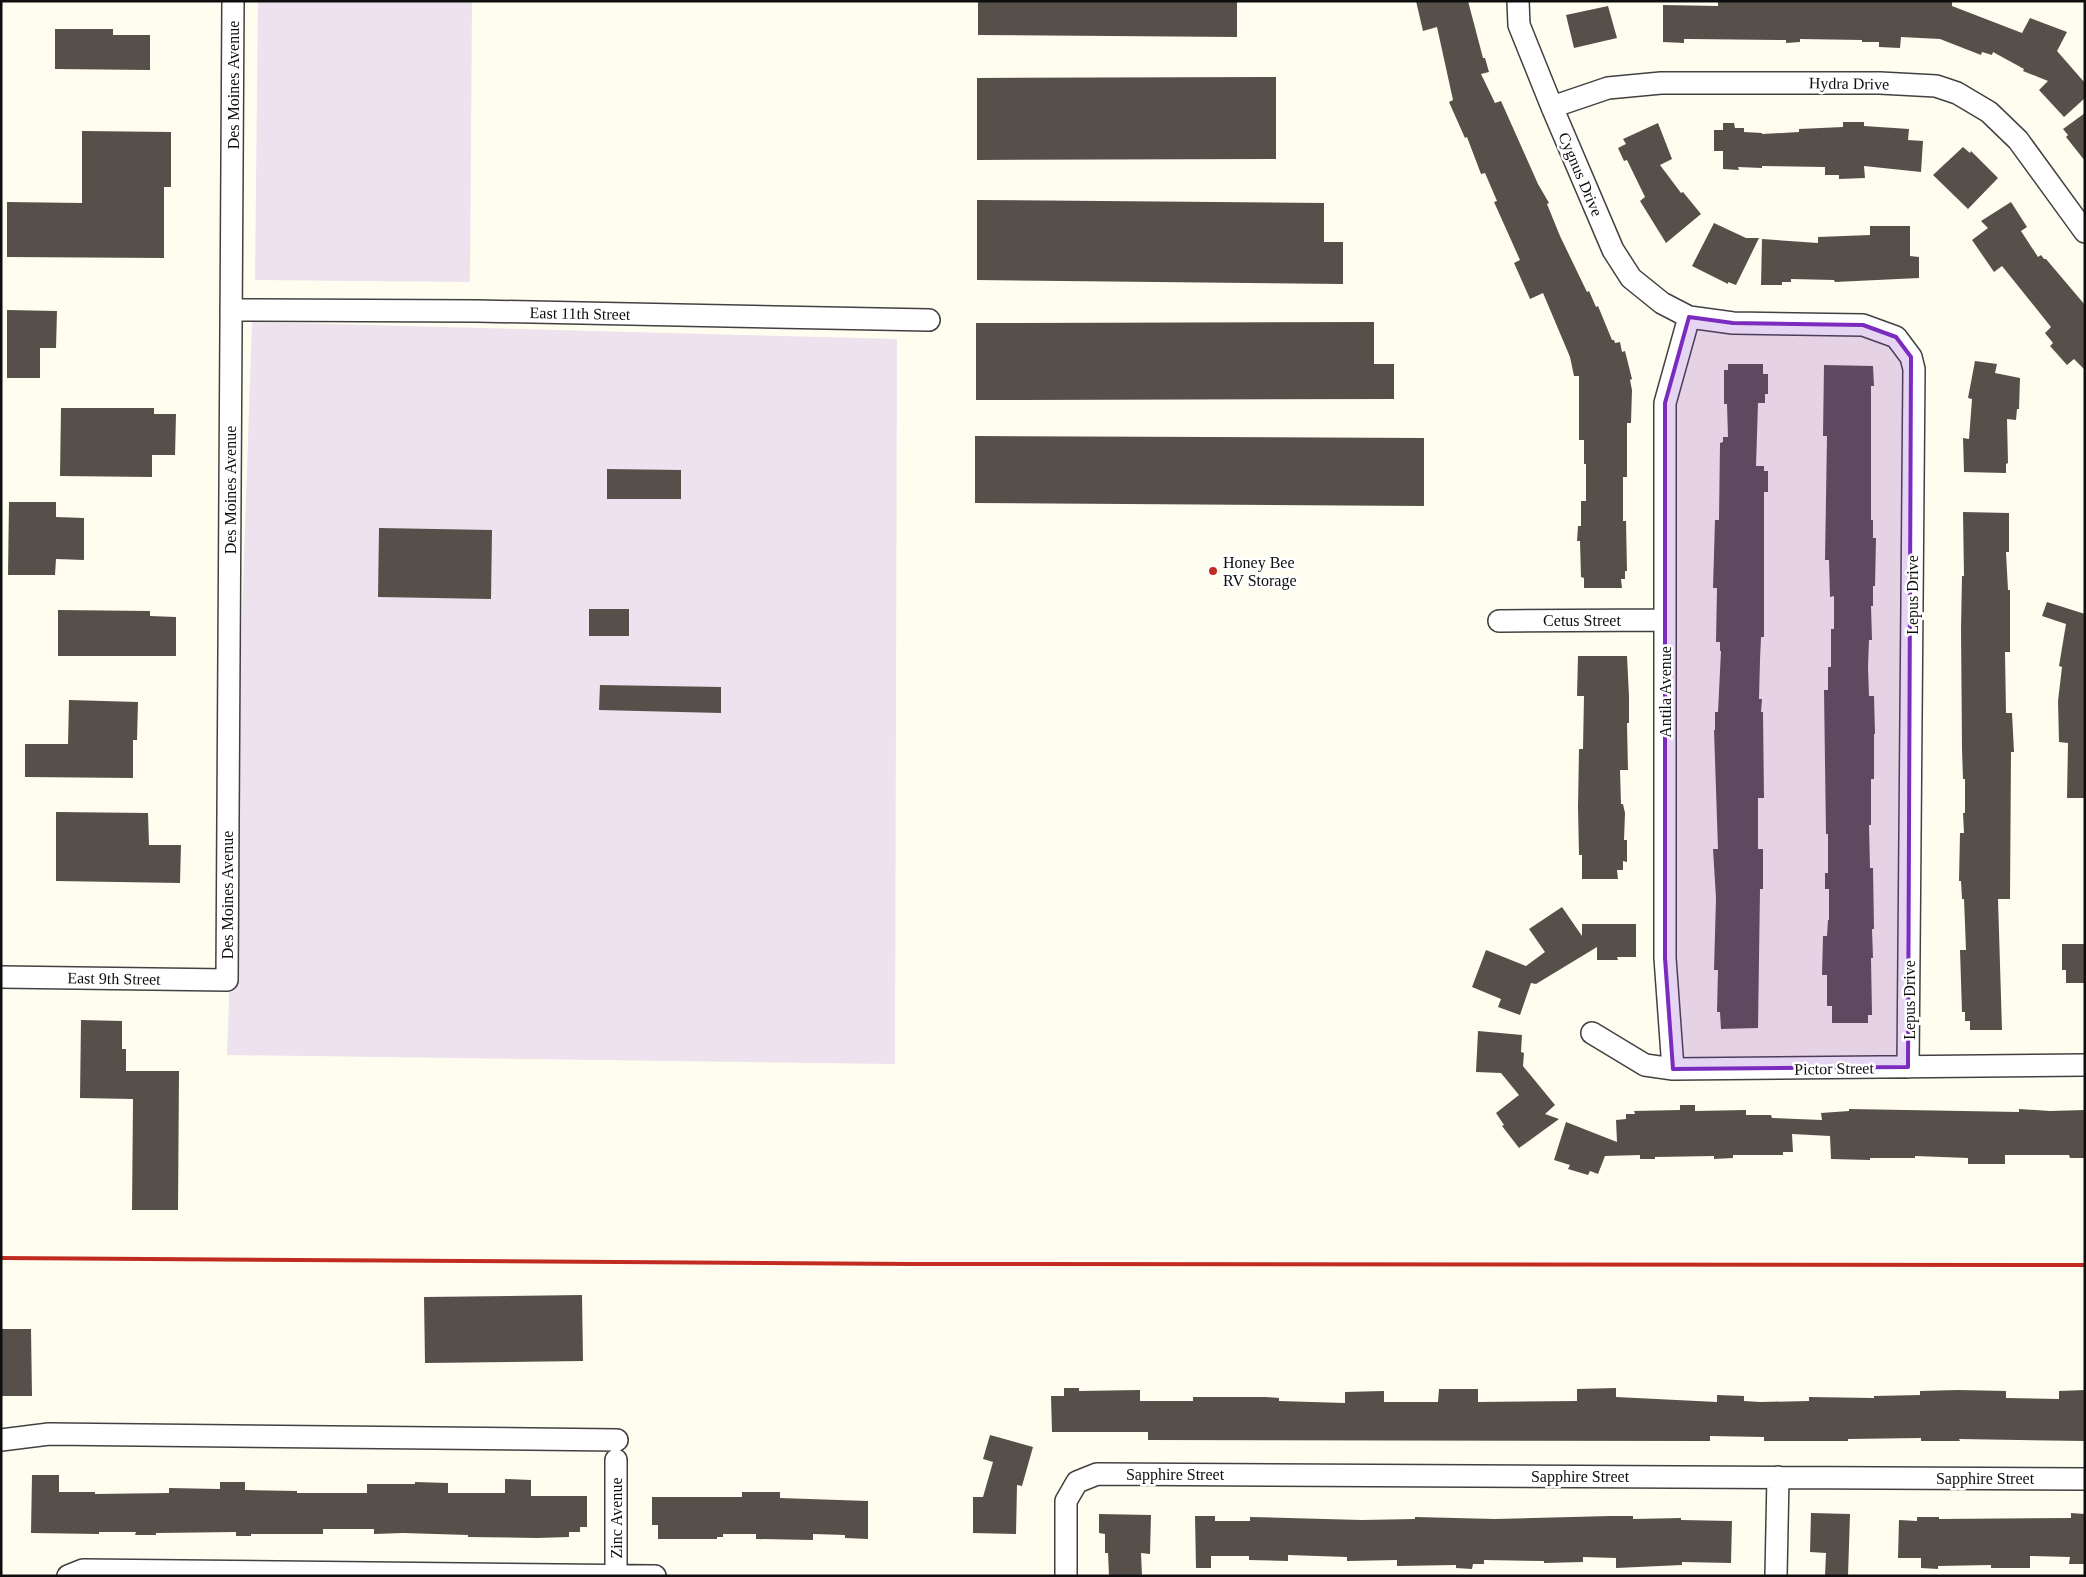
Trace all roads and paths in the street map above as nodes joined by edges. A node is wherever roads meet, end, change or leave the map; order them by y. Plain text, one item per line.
1 (233, 1) edge
2 (1518, 1) edge
3 (1552, 107) junction
4 (2085, 232) edge
5 (231, 310) junction
6 (1689, 317) junction
7 (929, 320) dead end
8 (1664, 620) junction
9 (1499, 621) dead end
10 (1, 977) edge
11 (227, 980) joint
12 (1592, 1033) dead end
13 (2085, 1065) edge
14 (1908, 1067) junction
15 (1673, 1069) junction
16 (1, 1440) edge
17 (1778, 1477) junction
18 (2085, 1479) edge
19 (616, 1575) edge
20 (68, 1576) edge
21 (655, 1576) edge
22 (1066, 1576) edge
23 (1776, 1576) edge

1 - 5 street, Des Moines Avenue
2 - 3 street, Cygnus Drive
3 - 4 street, Hydra Drive
3 - 6 street, Cygnus Drive
5 - 7 street, East 11th Street
5 - 11 street, Des Moines Avenue
6 - 8 street, Antila Avenue
6 - 14 street, Lepus Drive
8 - 9 street, Cetus Street
8 - 15 street, Antila Avenue
10 - 11 street, East 9th Street
12 - 15 street, Pictor Street
13 - 14 street, Pictor Street
14 - 15 street, Pictor Street
16 - 19 street, Zinc Avenue
17 - 18 street, Sapphire Street
17 - 22 street, Sapphire Street
17 - 23 street
19 - 20 street
19 - 21 street

